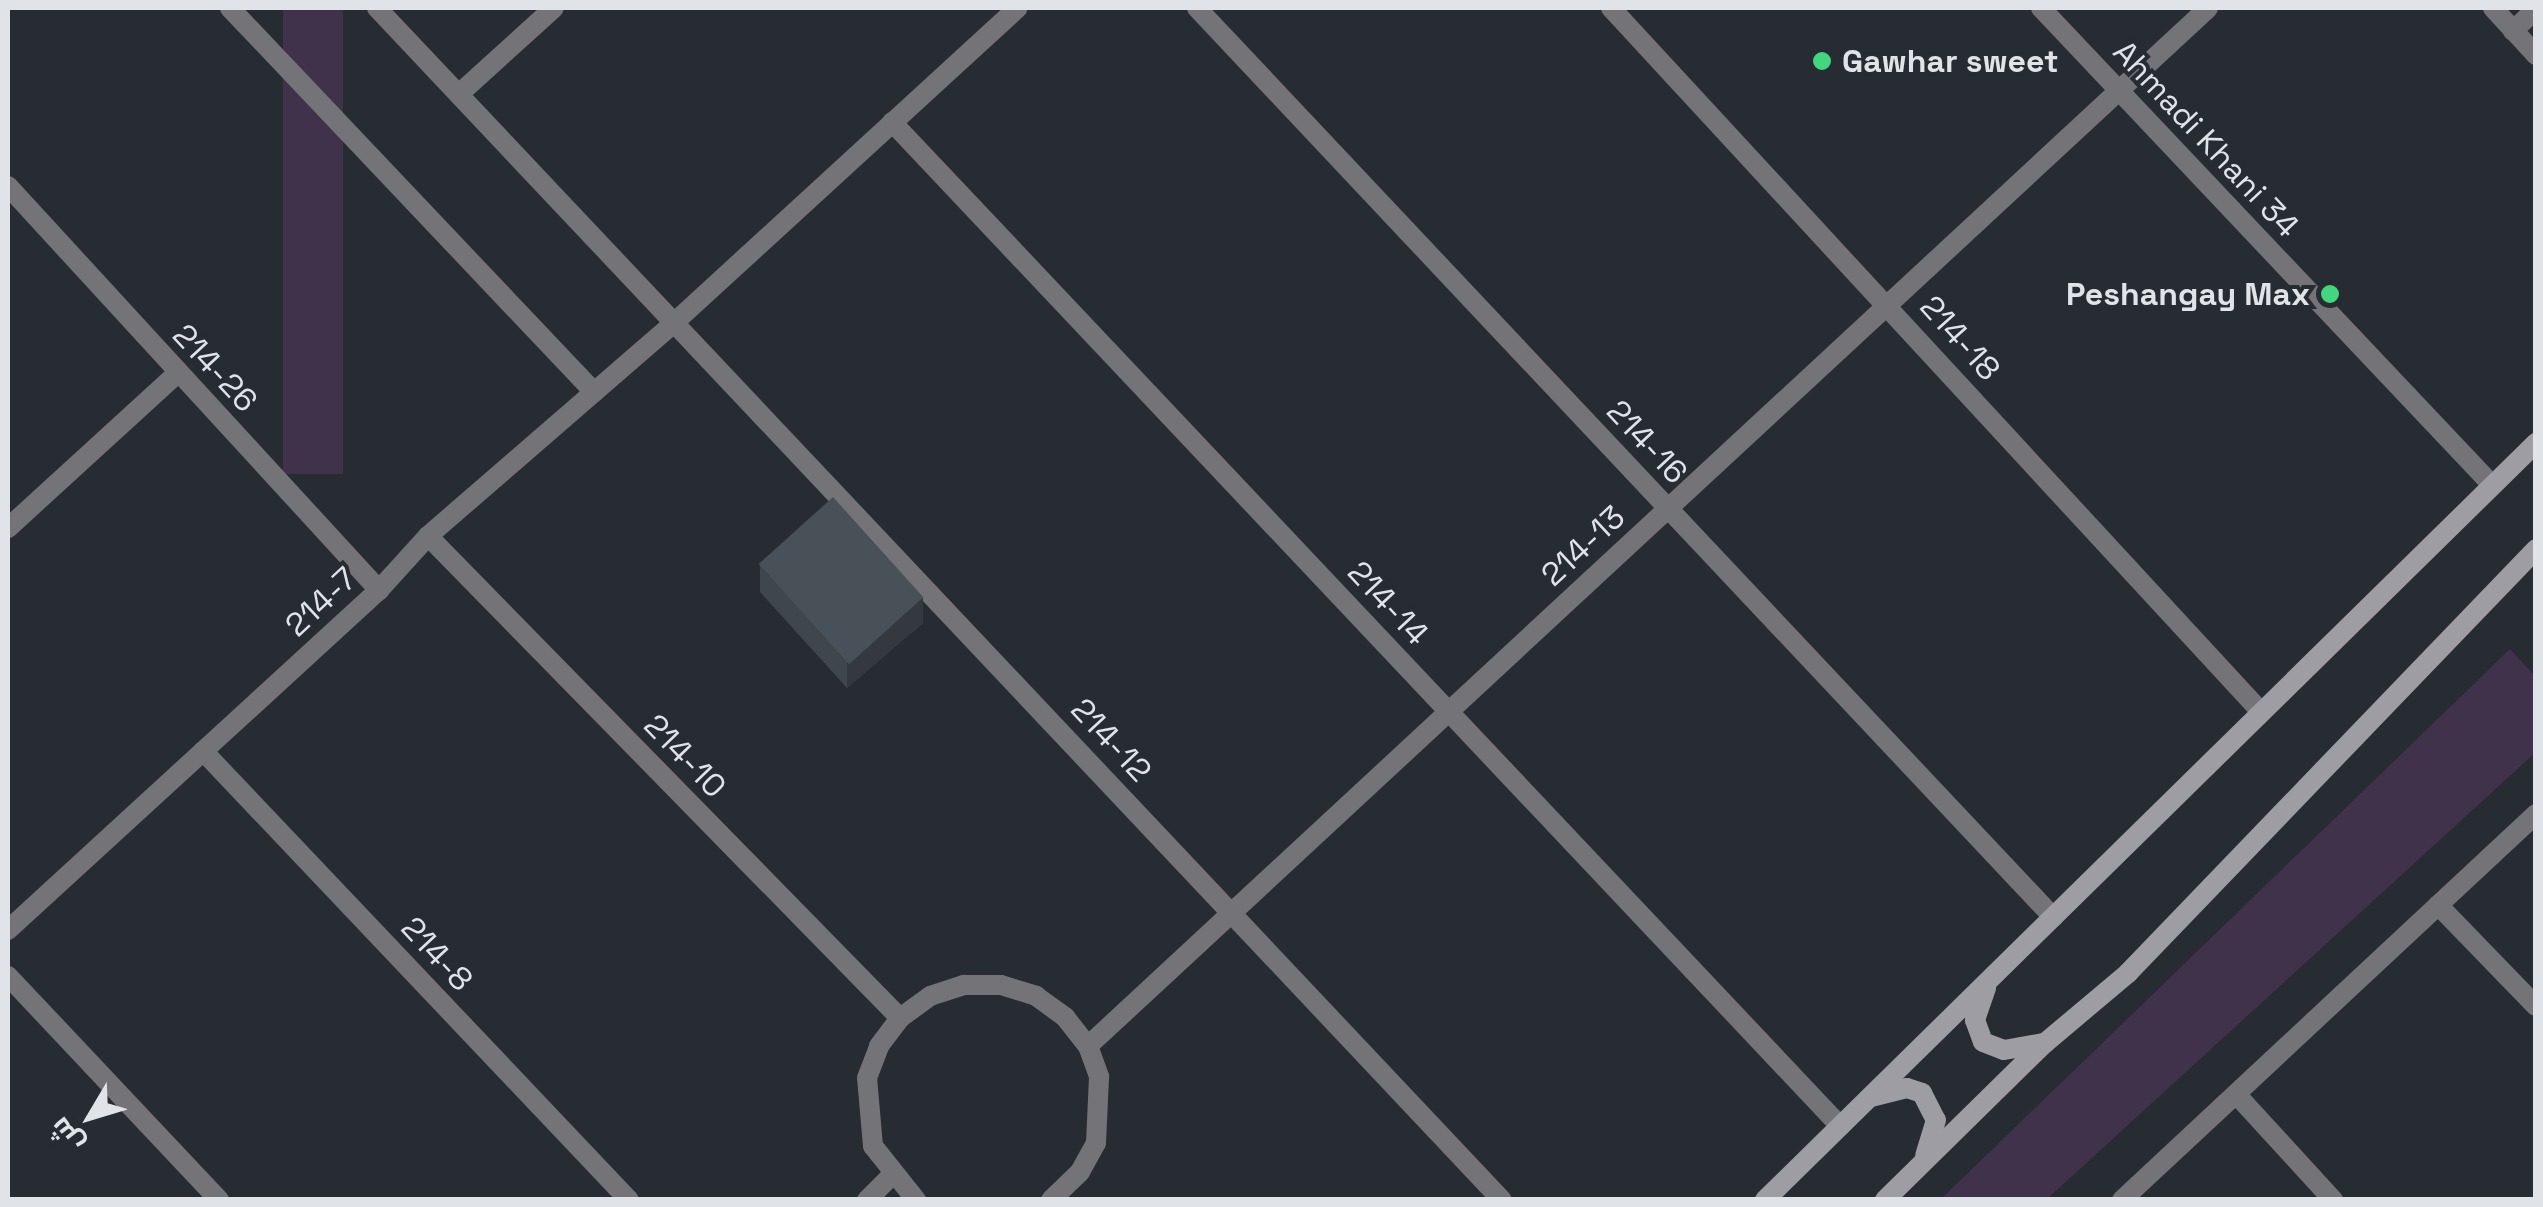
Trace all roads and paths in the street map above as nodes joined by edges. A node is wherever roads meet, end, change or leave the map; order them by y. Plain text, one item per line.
1 (230, 8) edge
2 (377, 8) edge
3 (554, 8) edge
4 (1017, 8) edge
5 (1198, 8) edge
6 (1611, 8) edge
7 (2042, 8) edge
8 (2208, 8) edge
9 (2493, 8) edge
10 (2536, 9) edge
11 (2513, 31) junction
12 (2536, 55) edge
13 (2118, 90) junction
14 (459, 94) junction
15 (892, 122) junction
16 (8, 186) edge
17 (1888, 304) junction
18 (676, 321) junction
19 (178, 372) junction
20 (594, 392) junction
21 (2536, 442) edge
22 (2492, 485) junction
23 (1668, 508) junction
24 (8, 528) edge
25 (428, 536) junction
26 (2536, 550) edge
27 (379, 590) junction
28 (1448, 711) junction
29 (2261, 712) junction
30 (203, 750) junction
31 (2536, 814) edge
32 (2438, 905) junction
33 (1232, 912) junction
34 (2053, 916) junction
35 (8, 930) edge
36 (8, 976) edge
37 (1988, 982) junction
38 (2536, 1006) edge
39 (900, 1018) junction
40 (2046, 1042) junction
41 (1088, 1046) junction
42 (2236, 1094) junction
43 (1866, 1098) junction
44 (1840, 1126) junction
45 (1923, 1161) junction
46 (891, 1176) junction
47 (1056, 1198) edge
48 (220, 1200) edge
49 (628, 1200) edge
50 (867, 1200) edge
51 (916, 1200) edge
52 (1502, 1200) edge
53 (1765, 1200) edge
54 (1885, 1200) edge
55 (2122, 1200) edge
56 (2334, 1200) edge

1 - 20 street
2 - 14 street, 214-12
3 - 14 street
4 - 15 street, 214-7
5 - 23 street, 214-16
6 - 17 street, 214-18
7 - 13 street, Ahmadi Khani 34
8 - 13 street, 214-13
9 - 11 street
10 - 11 street
11 - 12 street
13 - 17 street, 214-13
13 - 22 street, Ahmadi Khani 34
14 - 18 street, 214-12
15 - 18 street, 214-7
15 - 28 street, 214-14
16 - 19 street, 214-26
17 - 23 street, 214-13
17 - 29 street, 214-18
18 - 20 street, 214-7
18 - 33 street, 214-12
19 - 24 street
19 - 27 street, 214-26
20 - 25 street, 214-7
21 - 22 main road
22 - 29 main road
23 - 28 street, 214-13
23 - 34 street, 214-16
25 - 27 street, 214-7
25 - 39 street, 214-10
26 - 40 main road
27 - 30 street, 214-7
28 - 33 street, 214-13
28 - 44 street, 214-14
29 - 34 main road
30 - 35 street, 214-7
30 - 49 street, 214-8
31 - 32 street
32 - 38 street
32 - 42 street
33 - 41 street, 214-13
33 - 52 street, 214-12
34 - 37 main road
36 - 48 street
37 - 40 main road
37 - 43 main road
39 - 41 street
39 - 46 street
40 - 45 main road
41 - 47 street
42 - 55 street
42 - 56 street
43 - 44 main road
43 - 45 main road
44 - 53 main road
45 - 54 main road
46 - 50 street
46 - 51 street

